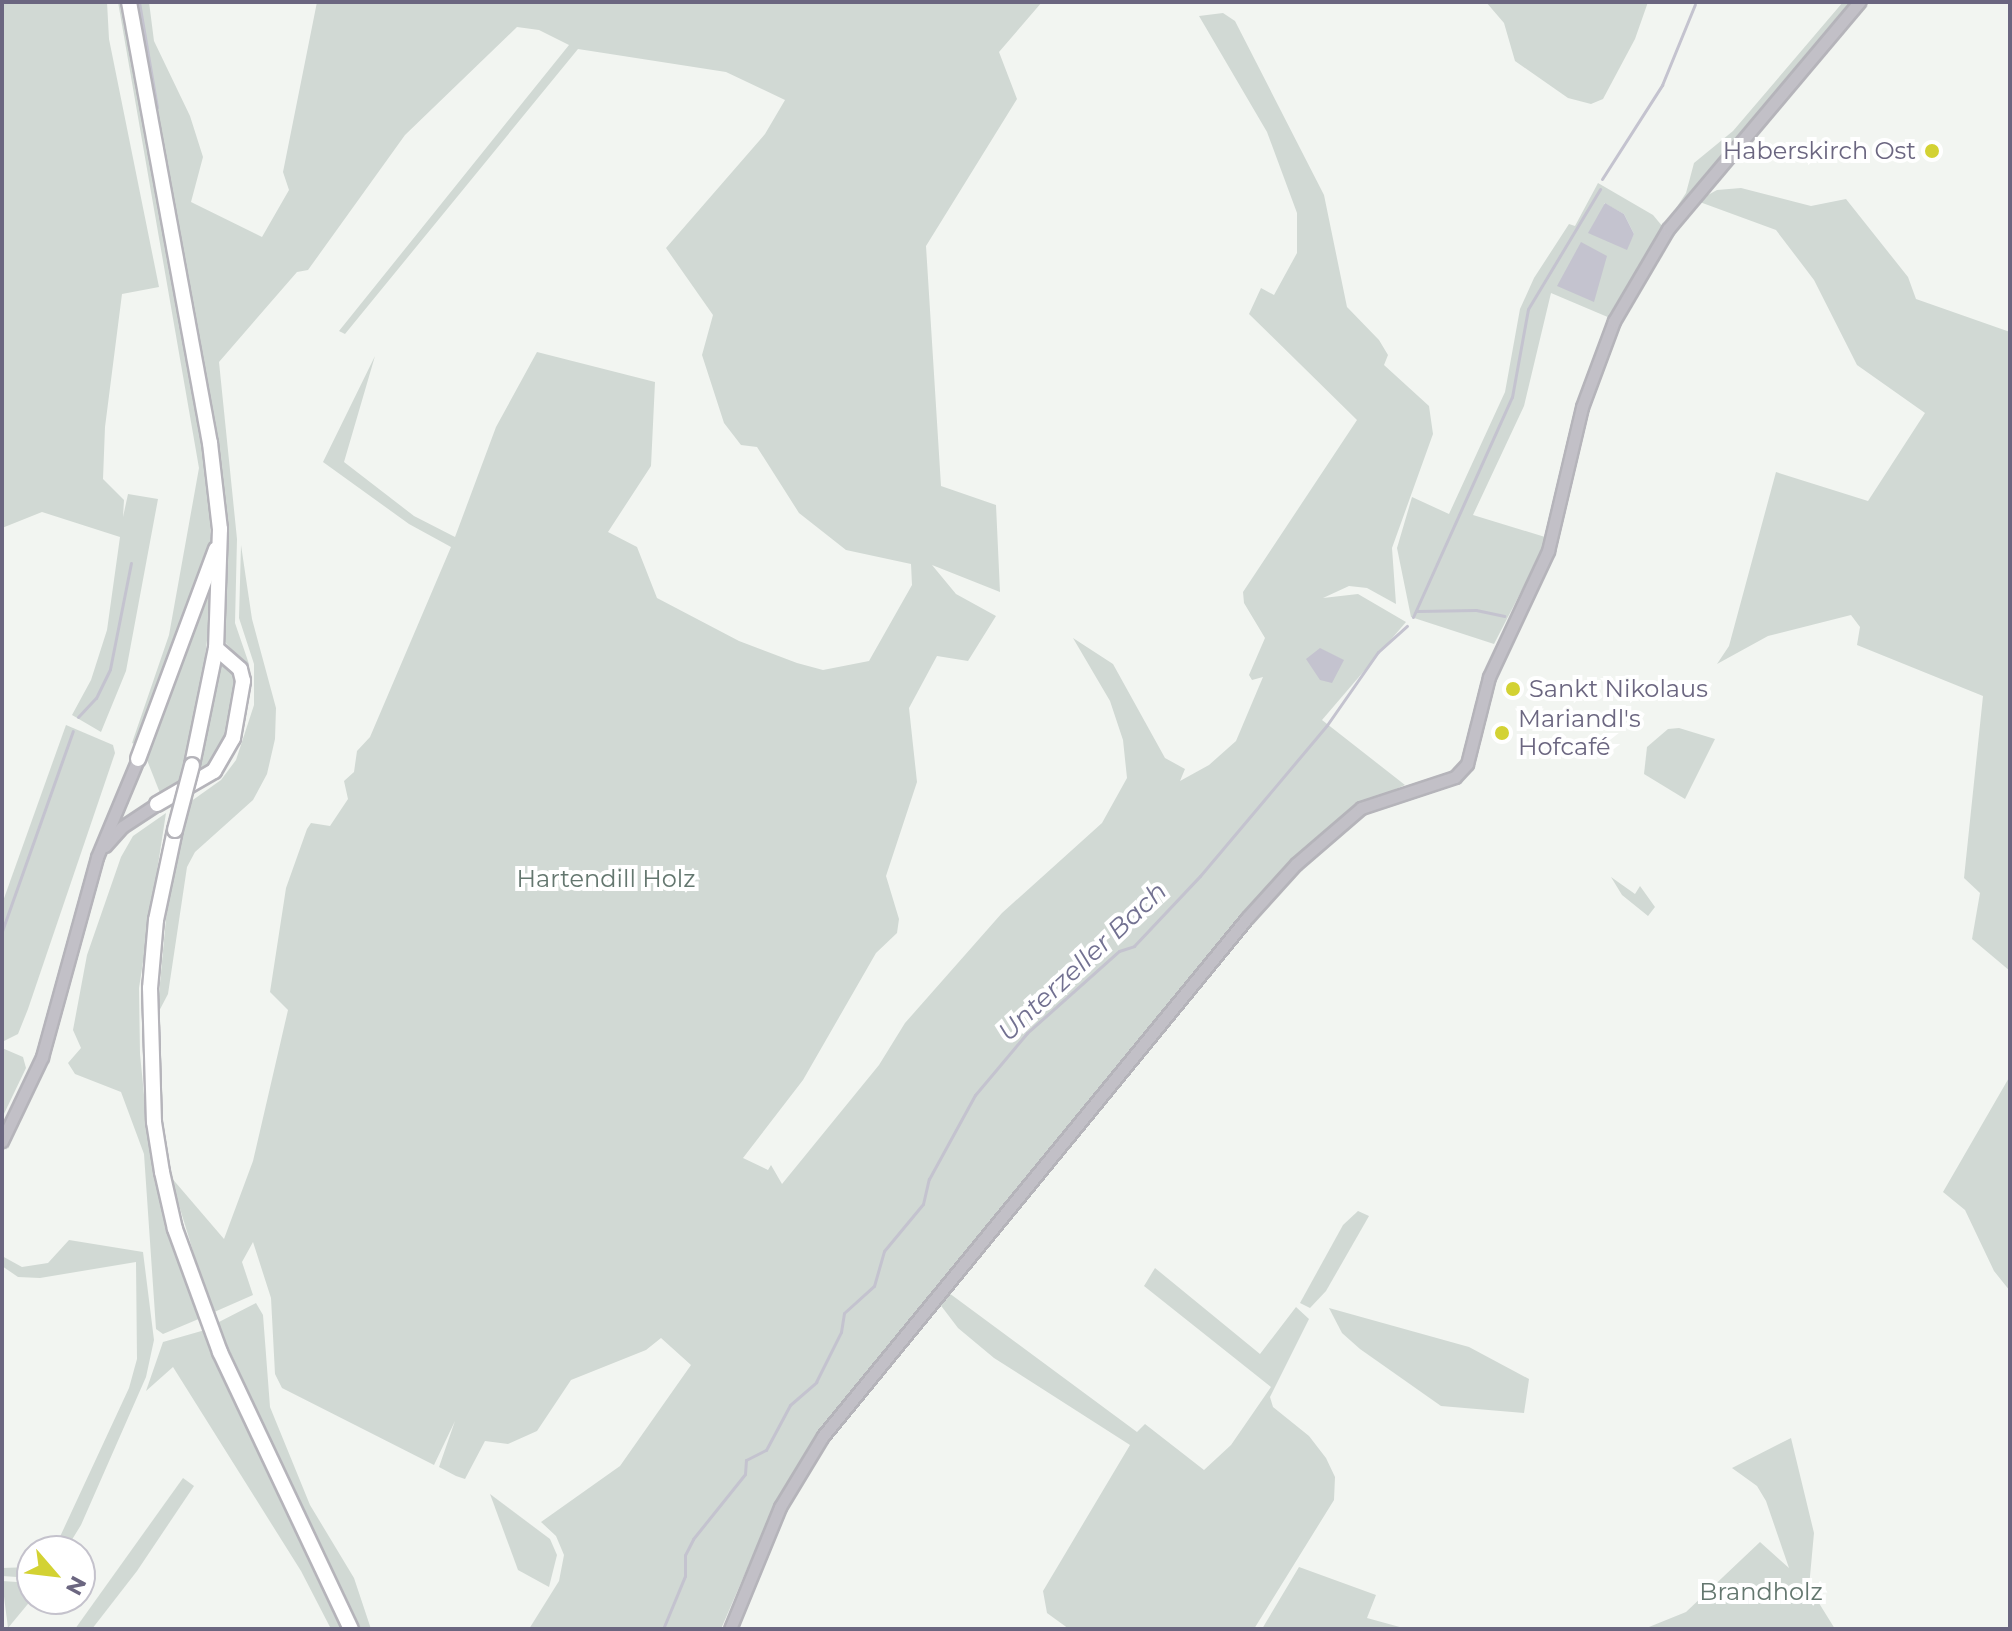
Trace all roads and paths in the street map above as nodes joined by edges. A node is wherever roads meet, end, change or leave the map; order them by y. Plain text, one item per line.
1 (129, 2) edge
2 (1859, 2) edge
3 (220, 529) junction
4 (216, 648) junction
5 (138, 759) joint
6 (157, 804) joint
7 (97, 857) junction
8 (2, 1141) edge
9 (351, 1629) edge
10 (730, 1629) edge

1 - 3 main road
2 - 10 street
3 - 4 main road
3 - 5 main road
4 - 6 main road
4 - 9 main road, bridge
5 - 7 street
6 - 7 street
7 - 8 street

